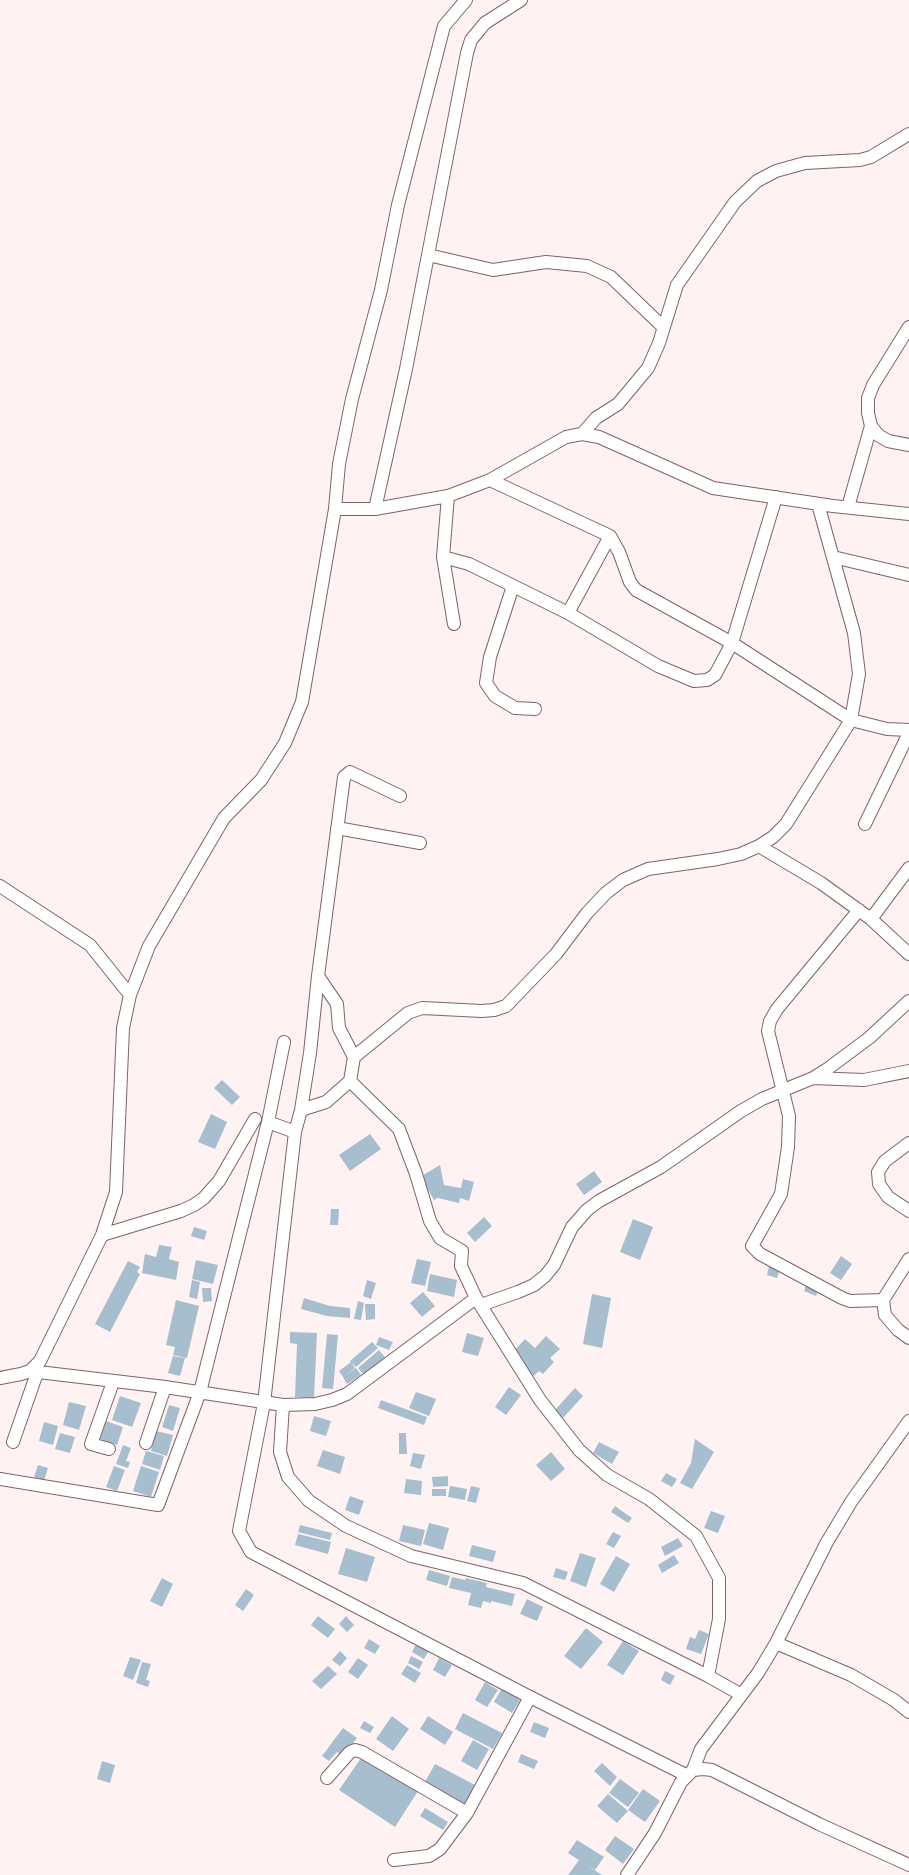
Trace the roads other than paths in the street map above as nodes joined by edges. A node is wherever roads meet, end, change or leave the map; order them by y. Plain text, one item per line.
1 (466, 0) edge
2 (521, 0) edge
3 (909, 134) edge
4 (428, 255) junction
5 (663, 327) junction
6 (909, 327) edge
7 (871, 426) junction
8 (582, 434) junction
9 (909, 445) edge
10 (490, 480) junction
11 (448, 496) junction
12 (776, 497) junction
13 (818, 504) junction
14 (848, 507) junction
15 (335, 509) junction
16 (375, 509) junction
17 (909, 514) edge
18 (610, 536) junction
19 (443, 556) junction
20 (832, 557) junction
21 (909, 575) edge
22 (513, 586) junction
23 (568, 613) junction
24 (454, 624) dead end
25 (732, 643) junction
26 (535, 709) dead end
27 (851, 720) junction
28 (909, 730) edge
29 (909, 733) edge
30 (400, 796) dead end
31 (865, 824) dead end
32 (337, 828) junction
33 (420, 842) dead end
34 (759, 846) junction
35 (909, 868) edge
36 (0, 886) edge
37 (859, 910) junction
38 (871, 919) junction
39 (909, 954) edge
40 (318, 976) junction
41 (130, 995) junction
42 (909, 1001) edge
43 (284, 1042) dead end
44 (354, 1057) junction
45 (909, 1071) edge
46 (813, 1078) junction
47 (350, 1081) junction
48 (782, 1090) junction
49 (301, 1110) junction
50 (256, 1119) dead end
51 (268, 1122) junction
52 (295, 1132) junction
53 (909, 1143) edge
54 (909, 1211) edge
55 (102, 1235) junction
56 (909, 1259) edge
57 (884, 1300) junction
58 (478, 1302) junction
59 (909, 1338) edge
60 (33, 1372) junction
61 (0, 1378) edge
62 (113, 1382) junction
63 (165, 1387) junction
64 (200, 1392) junction
65 (264, 1403) junction
66 (283, 1406) junction
67 (909, 1421) edge
68 (13, 1442) dead end
69 (146, 1444) dead end
70 (109, 1449) dead end
71 (0, 1479) edge
72 (776, 1644) junction
73 (708, 1676) junction
74 (740, 1694) junction
75 (530, 1697) junction
76 (909, 1712) edge
77 (694, 1764) junction
78 (327, 1778) dead end
79 (467, 1813) junction
80 (394, 1860) dead end
81 (909, 1865) edge
82 (627, 1875) edge

1 - 15 street
2 - 4 street
3 - 5 street
4 - 5 street
4 - 16 street
5 - 8 street
6 - 7 street
7 - 9 street
7 - 14 street
8 - 10 street
8 - 12 street
10 - 11 street
10 - 18 street
11 - 16 street
11 - 19 street
12 - 13 street
12 - 25 street
13 - 14 street
13 - 20 street
14 - 17 street
15 - 16 street
15 - 41 street
18 - 23 street
18 - 25 street
19 - 22 street
19 - 24 street
20 - 21 street
20 - 27 street
22 - 23 street
22 - 26 street
23 - 25 street
25 - 27 street
27 - 28 street
27 - 34 street
29 - 31 street
30 - 32 street
32 - 33 street
32 - 40 street
34 - 37 street
34 - 44 street
35 - 38 street
36 - 41 street
37 - 38 street
37 - 48 street
38 - 39 street
40 - 44 street
40 - 49 street
41 - 55 street
42 - 46 street
43 - 51 street
44 - 47 street
45 - 46 street
46 - 48 street
47 - 49 street
47 - 58 street
48 - 57 street
48 - 58 street
49 - 52 street
50 - 55 street
51 - 52 street
51 - 64 street
52 - 65 street
53 - 54 street
55 - 60 street
56 - 57 street
57 - 59 street
58 - 66 street
58 - 73 street
60 - 61 street
60 - 62 street
60 - 68 street
62 - 63 street
62 - 70 street
63 - 64 street
63 - 69 street
64 - 65 street
64 - 71 street
65 - 66 street
65 - 75 street
66 - 73 street
67 - 72 street
72 - 74 street
72 - 76 street
73 - 74 street
74 - 77 street
75 - 77 street
75 - 79 street
77 - 81 street
77 - 82 street
78 - 79 street
79 - 80 street

